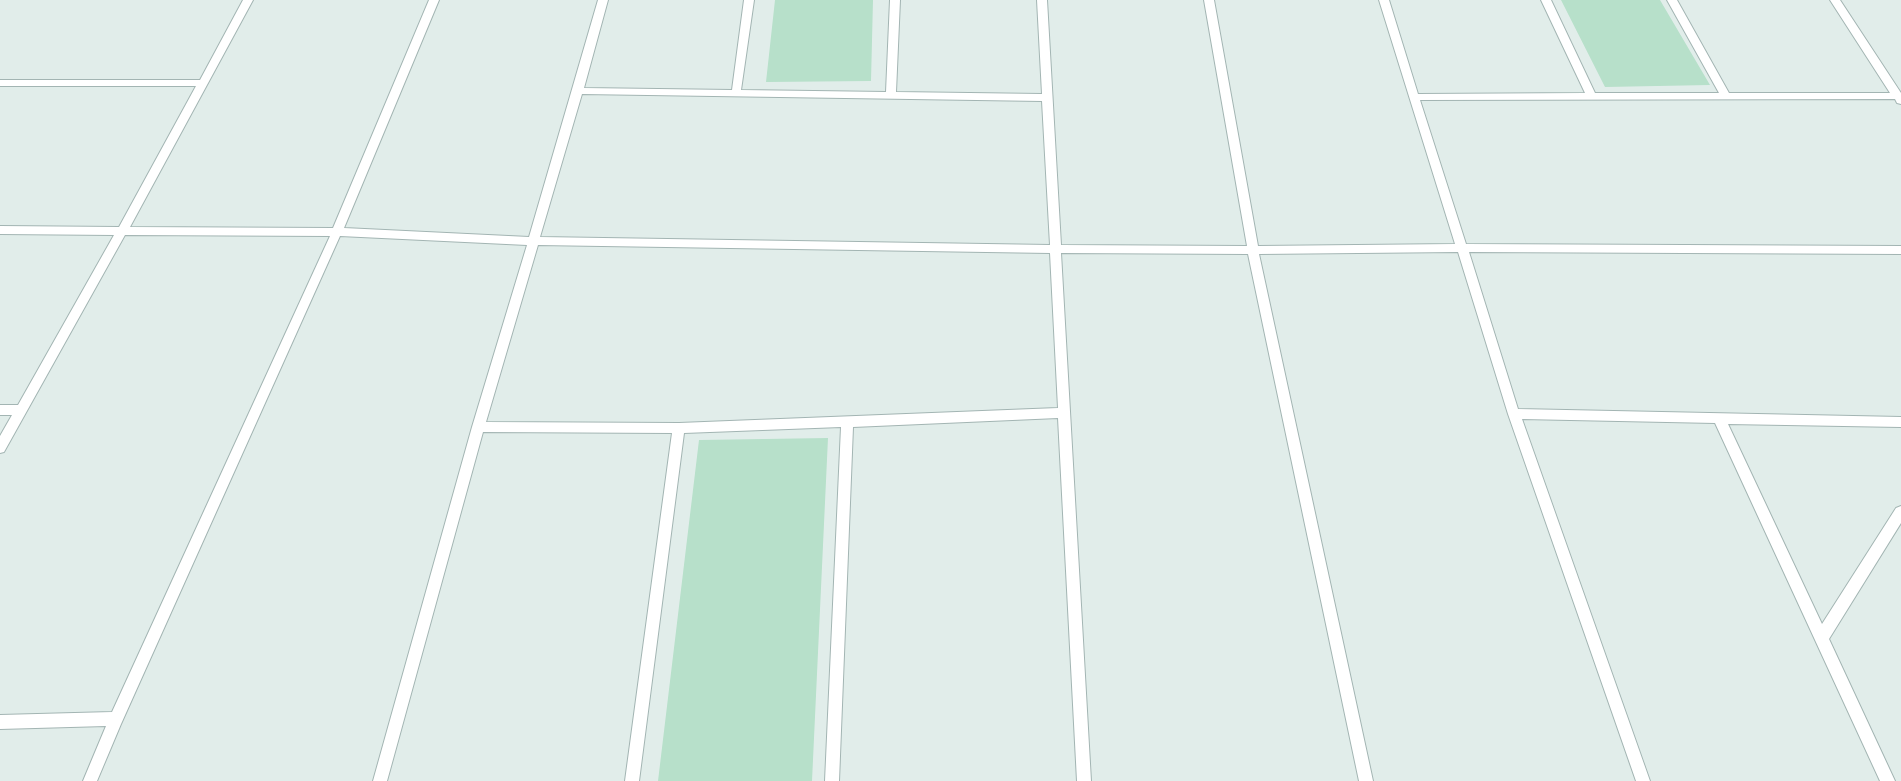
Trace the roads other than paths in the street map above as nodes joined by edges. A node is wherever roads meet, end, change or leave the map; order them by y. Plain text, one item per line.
1 (248, 0) edge
2 (434, 0) edge
3 (603, 0) edge
4 (749, 0) edge
5 (895, 0) edge
6 (1042, 0) edge
7 (1209, 0) edge
8 (1384, 0) edge
9 (1546, 0) edge
10 (1672, 0) edge
11 (1835, 0) edge
12 (0, 82) edge
13 (201, 83) junction
14 (578, 92) junction
15 (736, 94) junction
16 (891, 96) junction
17 (1726, 96) junction
18 (1414, 97) junction
19 (1592, 97) junction
20 (1047, 98) junction
21 (1899, 98) edge
22 (0, 230) edge
23 (122, 231) junction
24 (337, 232) junction
25 (532, 241) junction
26 (1462, 248) junction
27 (1056, 249) junction
28 (1253, 250) junction
29 (1901, 250) edge
30 (0, 410) edge
31 (21, 410) junction
32 (1065, 413) junction
33 (1514, 414) junction
34 (1719, 418) junction
35 (847, 422) junction
36 (1901, 422) edge
37 (478, 427) junction
38 (679, 428) junction
39 (0, 448) edge
40 (1901, 512) edge
41 (1822, 637) junction
42 (116, 719) junction
43 (0, 722) edge
44 (90, 781) edge
45 (380, 781) edge
46 (632, 781) edge
47 (832, 781) edge
48 (1084, 781) edge
49 (1366, 781) edge
50 (1643, 781) edge
51 (1888, 781) edge

1 - 13 street
2 - 24 street
3 - 14 street
4 - 15 street
5 - 16 street
6 - 20 street
7 - 28 street
8 - 18 street
9 - 19 street
10 - 17 street
11 - 21 street
12 - 13 street
13 - 23 street
14 - 15 street
14 - 25 street
15 - 16 street
16 - 20 street
17 - 19 street
17 - 21 street
18 - 19 street
18 - 26 street
20 - 27 street
22 - 23 street
23 - 24 street
23 - 31 street
24 - 25 street
24 - 42 street
25 - 27 street
25 - 37 street
26 - 28 street
26 - 29 street
26 - 33 street
27 - 28 street
27 - 32 street
28 - 49 street
30 - 31 street
31 - 39 street
32 - 35 street
32 - 48 street
33 - 34 street
33 - 50 street
34 - 36 street
34 - 41 street
35 - 38 street
35 - 47 street
37 - 38 street
37 - 45 street
38 - 46 street
40 - 41 street
41 - 51 street
42 - 43 street
42 - 44 street

